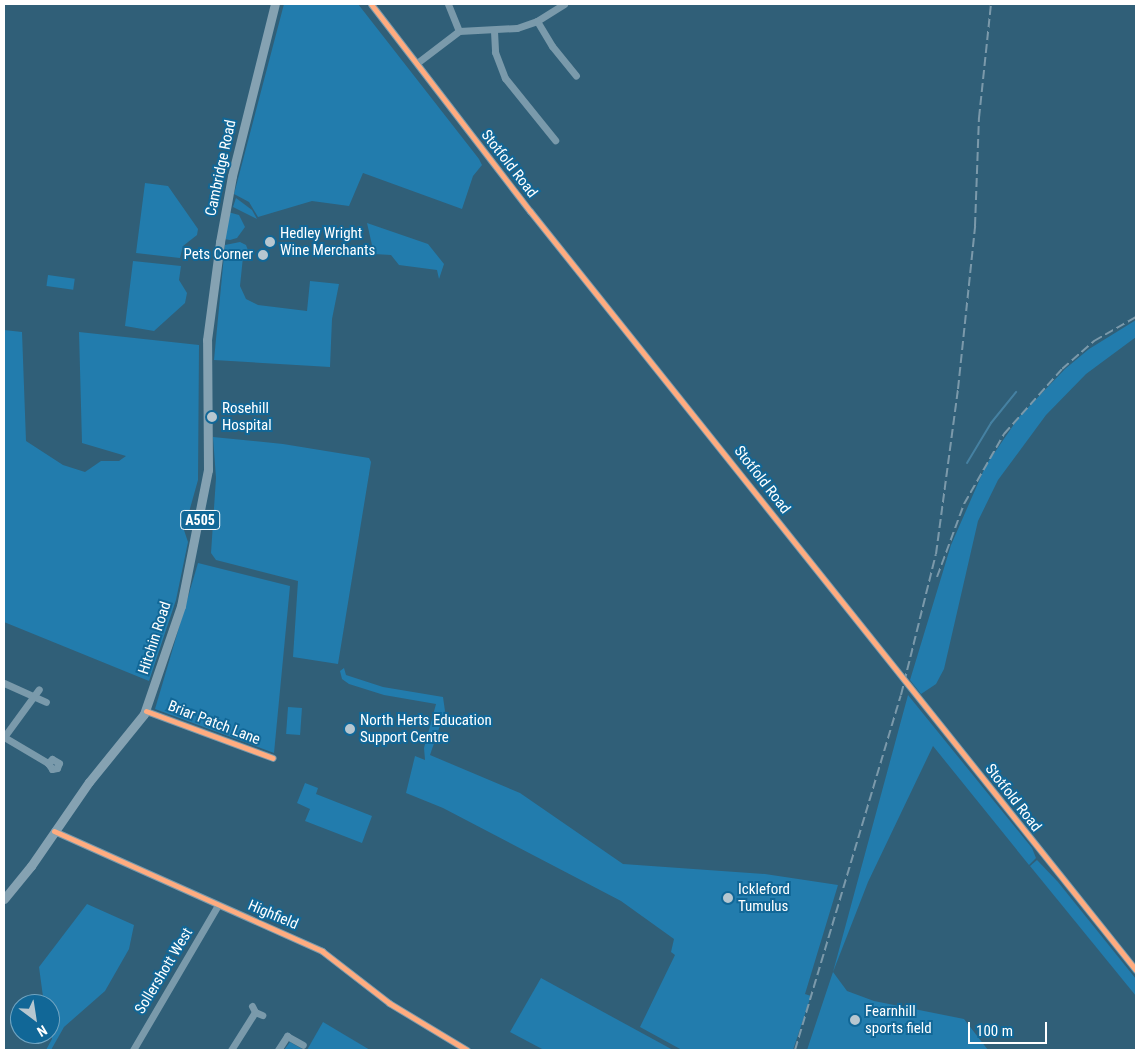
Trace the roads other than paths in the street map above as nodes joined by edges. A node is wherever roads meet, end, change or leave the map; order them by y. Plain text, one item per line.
1 (275, 4) edge
2 (371, 4) edge
3 (448, 4) edge
4 (564, 4) edge
5 (537, 20) junction
6 (459, 31) junction
7 (494, 31) junction
8 (417, 63) junction
9 (576, 76) dead end
10 (555, 140) dead end
11 (207, 340) joint
12 (4, 683) edge
13 (39, 689) dead end
14 (34, 697) junction
15 (46, 702) dead end
16 (146, 711) junction
17 (4, 737) edge
18 (273, 758) dead end
19 (48, 763) dead end
20 (54, 831) junction
21 (4, 899) edge
22 (218, 905) junction
23 (1136, 970) edge
24 (257, 1011) dead end
25 (302, 1046) dead end
26 (133, 1050) edge
27 (232, 1050) edge
28 (278, 1050) edge
29 (467, 1050) edge

1 - 11 main road, Cambridge Road / A505
2 - 8 street, Stotfold Road
3 - 6 street
4 - 5 street
5 - 7 street
5 - 9 street
6 - 7 street
6 - 8 street
7 - 10 street
8 - 23 street, Stotfold Road
11 - 16 main road, Hitchin Road / A505
12 - 14 street
13 - 14 street
14 - 15 street
14 - 17 street
16 - 18 street, Briar Patch Lane
16 - 20 main road, Hitchin Road / A505
17 - 19 street
20 - 21 main road, Hitchin Road / A505
20 - 22 street, Highfield
22 - 26 street, Sollershott West
22 - 29 street, Highfield
24 - 27 street
25 - 28 street

